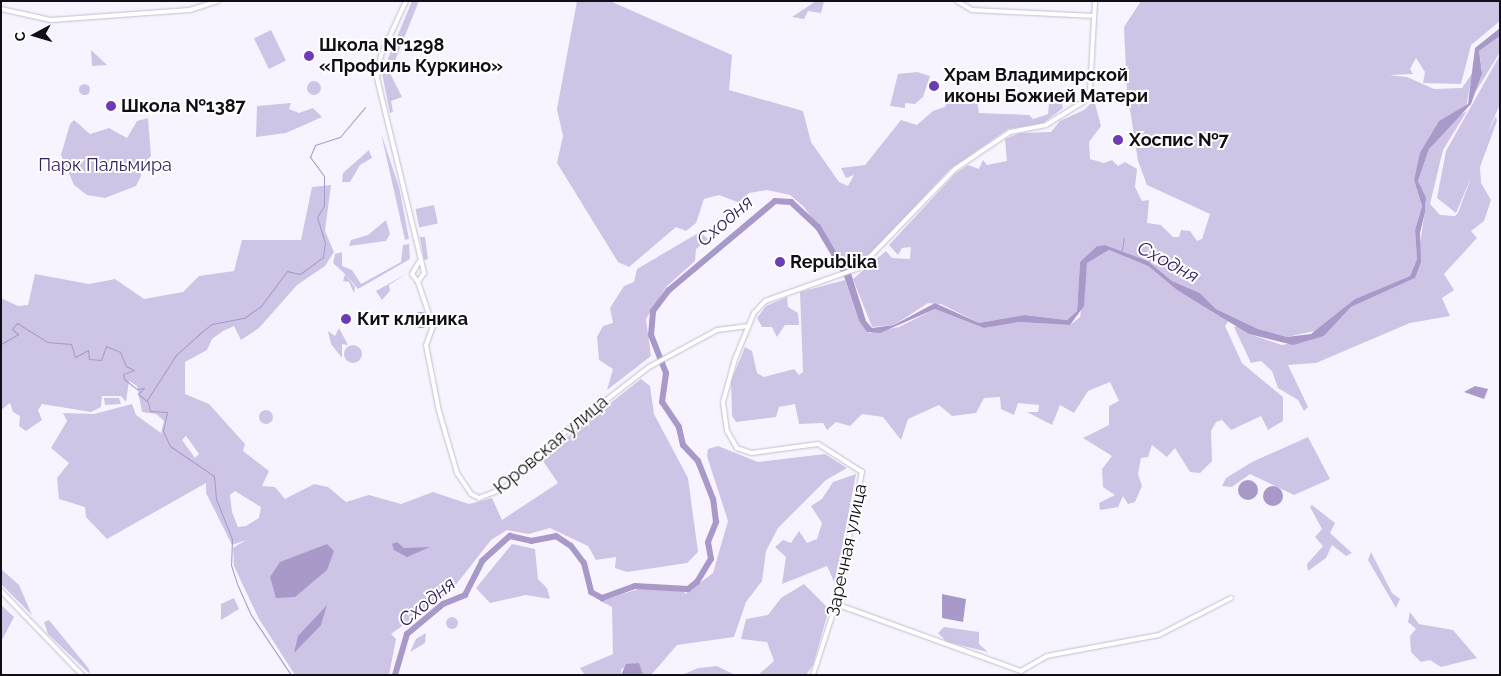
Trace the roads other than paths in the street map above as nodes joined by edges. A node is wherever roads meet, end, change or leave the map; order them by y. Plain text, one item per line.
1 (218, 1) edge
2 (406, 1) edge
3 (957, 1) edge
4 (1095, 1) edge
5 (1, 10) edge
6 (1094, 16) junction
7 (418, 262) junction
8 (414, 271) junction
9 (423, 272) junction
10 (418, 282) junction
11 (749, 326) junction
12 (1, 591) edge
13 (1231, 598) dead end
14 (836, 604) junction
15 (1021, 673) edge
16 (82, 675) edge
17 (813, 675) edge

1 - 5 street
2 - 7 street
3 - 6 street
4 - 6 street, Заречная улица
6 - 11 street, Заречная улица
7 - 8 street
7 - 9 street
8 - 9 street
8 - 10 street
9 - 10 street
10 - 11 street, Юровская улица
11 - 14 street, Заречная улица
12 - 16 street
13 - 15 street
14 - 15 street
14 - 17 street, Заречная улица

